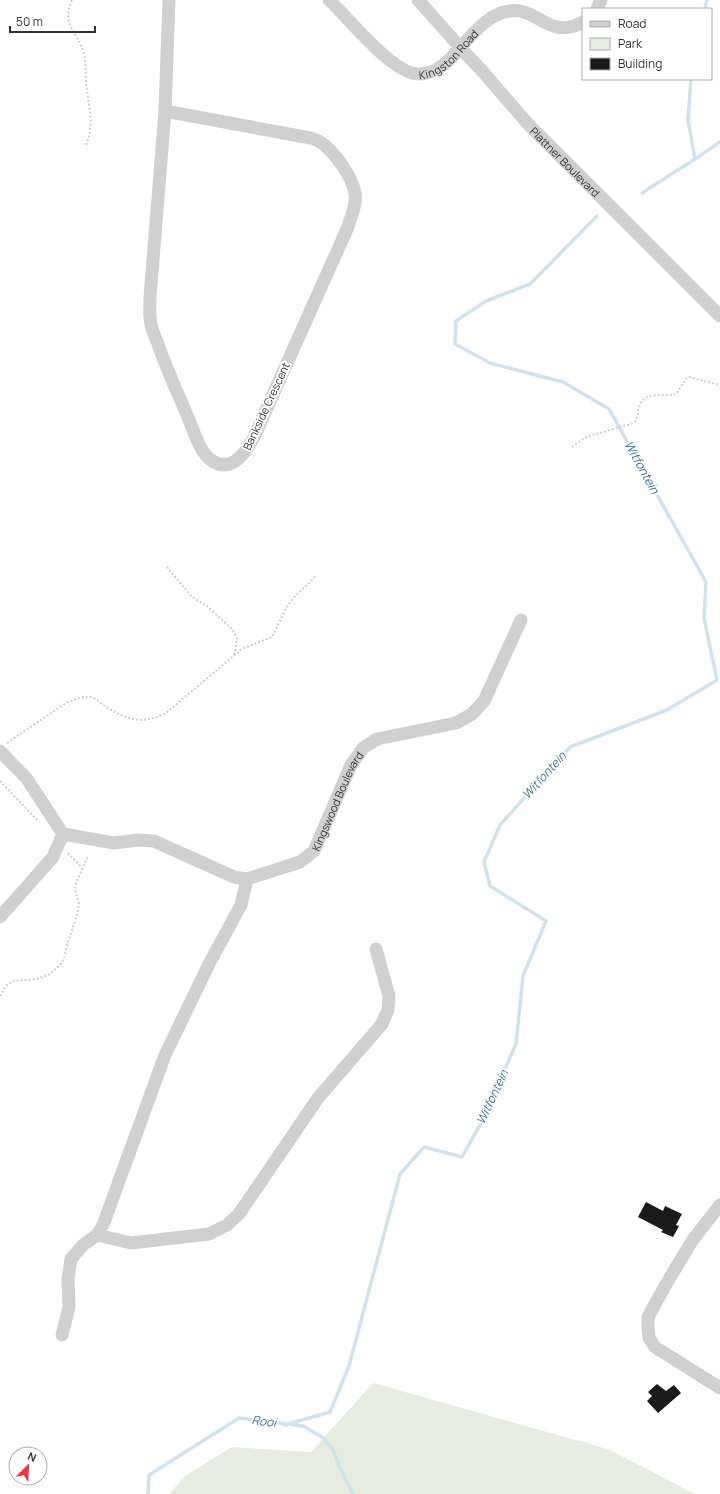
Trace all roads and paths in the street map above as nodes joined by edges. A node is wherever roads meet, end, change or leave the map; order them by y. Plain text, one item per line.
1 (72, 0) edge
2 (169, 0) edge
3 (329, 0) edge
4 (418, 0) edge
5 (582, 22) edge
6 (165, 111) junction
7 (86, 145) dead end
8 (720, 316) edge
9 (720, 385) edge
10 (572, 447) dead end
11 (167, 567) dead end
12 (316, 575) dead end
13 (521, 620) dead end
14 (233, 657) junction
15 (3, 748) edge
16 (63, 834) junction
17 (88, 856) dead end
18 (247, 879) junction
19 (0, 917) edge
20 (376, 950) dead end
21 (0, 996) edge
22 (720, 1205) edge
23 (96, 1235) junction
24 (62, 1335) dead end
25 (720, 1388) edge

1 - 7 path
2 - 6 street, Bankside Crescent
3 - 5 street, Kingston Road
4 - 8 street, Plattner Boulevard, bridge
6 - 6 street, Bankside Crescent
9 - 10 path
11 - 14 path
12 - 14 path
13 - 18 street, Kingswood Boulevard
14 - 15 path
15 - 16 street
16 - 18 street
16 - 19 street
17 - 21 path
18 - 23 street
20 - 23 street
22 - 25 street
23 - 24 street

